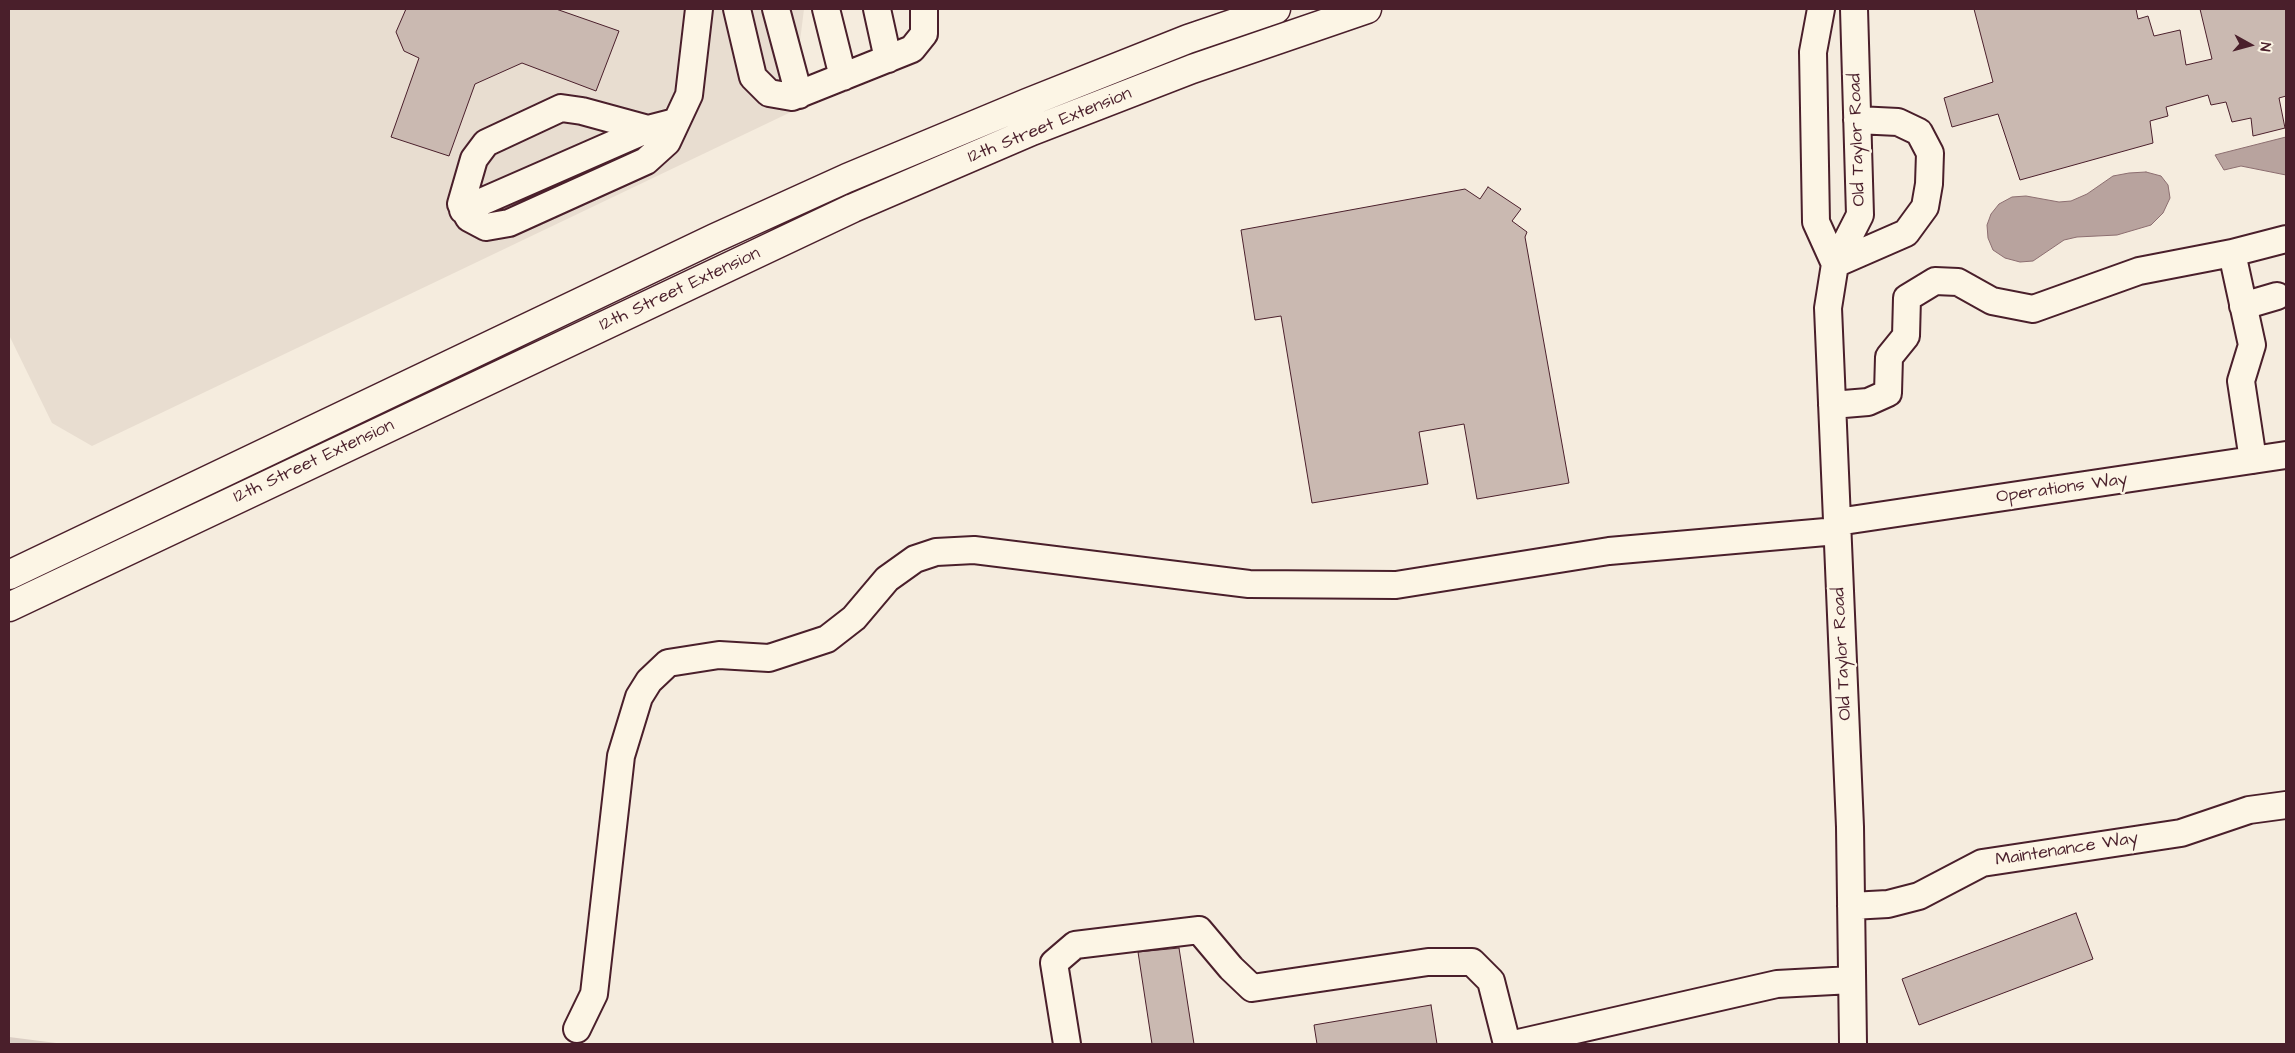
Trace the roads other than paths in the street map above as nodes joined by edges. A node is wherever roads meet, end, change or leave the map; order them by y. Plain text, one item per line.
1 (699, 9) edge
2 (737, 9) edge
3 (776, 9) edge
4 (826, 9) edge
5 (877, 9) edge
6 (924, 9) edge
7 (1276, 9) edge
8 (1367, 9) edge
9 (1821, 9) edge
10 (1854, 9) edge
11 (888, 58) junction
12 (843, 77) junction
13 (799, 95) junction
14 (1857, 120) junction
15 (676, 122) junction
16 (648, 129) junction
17 (463, 210) junction
18 (2286, 239) edge
19 (2232, 253) junction
20 (1834, 264) junction
21 (2278, 296) dead end
22 (2244, 306) junction
23 (1832, 405) junction
24 (2286, 455) edge
25 (2253, 460) junction
26 (1837, 527) junction
27 (9, 575) edge
28 (9, 607) edge
29 (2286, 805) edge
30 (1851, 906) junction
31 (1852, 980) junction
32 (577, 1029) dead end
33 (1067, 1044) edge
34 (1507, 1044) edge
35 (1514, 1044) edge
36 (1853, 1044) edge

1 - 15 street
2 - 13 street
3 - 13 street
4 - 12 street
5 - 11 street
6 - 11 street
7 - 27 main road, 12th Street Extension
8 - 28 main road, 12th Street Extension
9 - 20 street
10 - 14 street, Old Taylor Road
11 - 12 street
12 - 13 street
14 - 20 street, Old Taylor Road
14 - 20 street
15 - 16 street
15 - 17 street
16 - 17 street
16 - 17 street
18 - 19 street
19 - 22 street
19 - 23 street
20 - 23 street, Old Taylor Road
21 - 22 street
22 - 25 street
23 - 26 street, Old Taylor Road
24 - 25 street, Operations Way
25 - 26 street, Operations Way
26 - 30 street, Old Taylor Road
26 - 32 street, Operations Way
29 - 30 street, Maintenance Way
30 - 31 street, Old Taylor Road
31 - 35 street
31 - 36 street, Old Taylor Road
33 - 34 street

